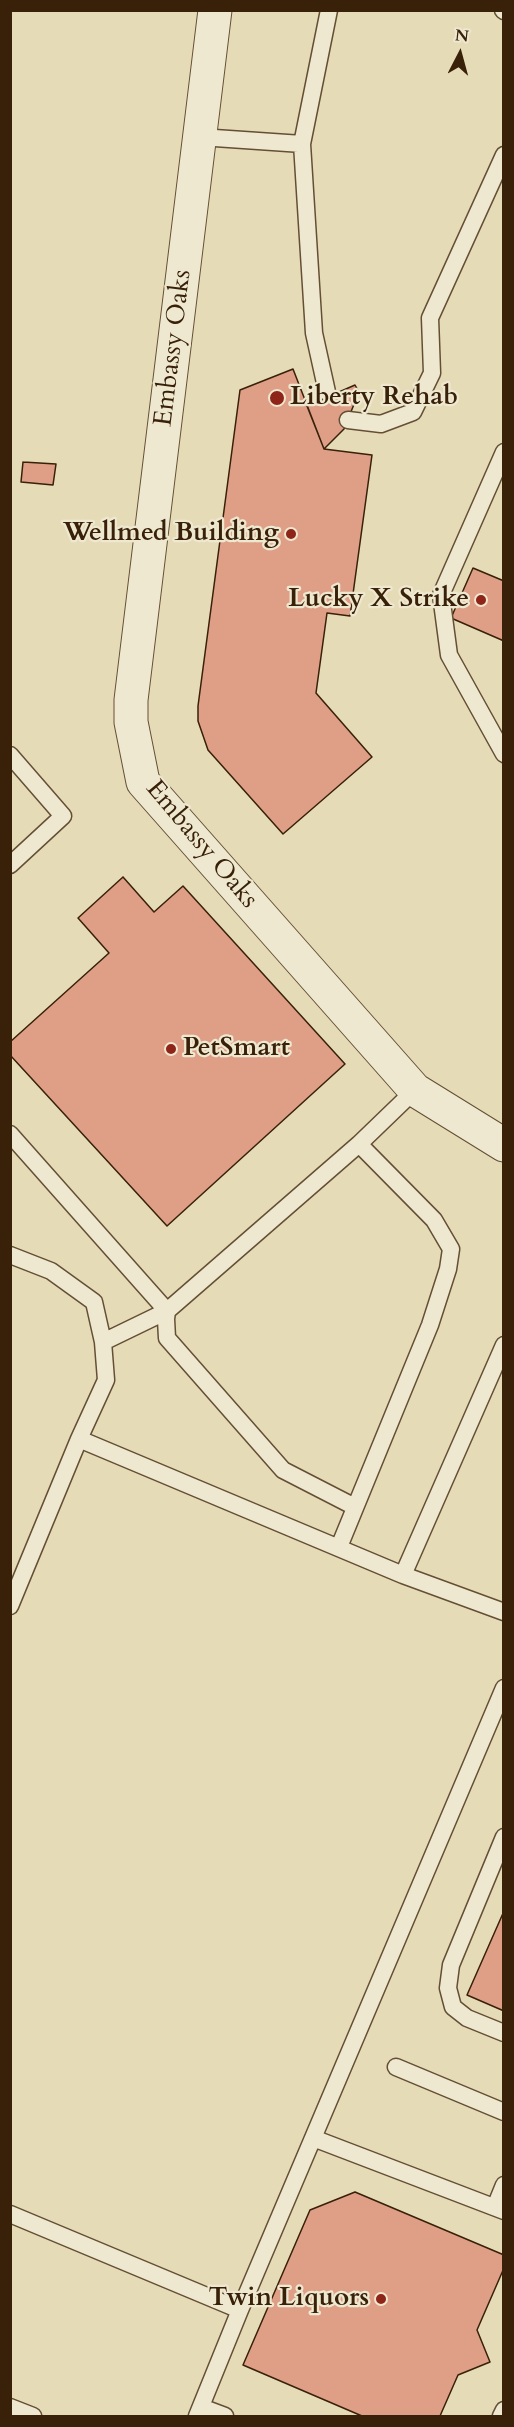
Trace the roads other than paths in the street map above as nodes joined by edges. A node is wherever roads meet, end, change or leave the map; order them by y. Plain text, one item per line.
1 (215, 10) edge
2 (329, 10) edge
3 (200, 137) junction
4 (302, 144) junction
5 (504, 155) edge
6 (327, 392) dead end
7 (348, 420) dead end
8 (504, 452) edge
9 (10, 754) edge
10 (504, 754) edge
11 (10, 865) edge
12 (415, 1090) junction
13 (10, 1134) edge
14 (359, 1144) junction
15 (504, 1145) edge
16 (10, 1254) edge
17 (168, 1311) junction
18 (103, 1342) junction
19 (502, 1355) edge
20 (79, 1439) junction
21 (355, 1507) junction
22 (339, 1546) junction
23 (403, 1575) junction
24 (10, 1606) edge
25 (504, 1612) edge
26 (504, 1688) edge
27 (497, 1726) edge
28 (504, 1837) edge
29 (504, 2033) edge
30 (396, 2067) dead end
31 (504, 2112) edge
32 (313, 2138) junction
33 (504, 2185) edge
34 (499, 2209) edge
35 (10, 2214) edge
36 (240, 2310) junction
37 (10, 2407) edge
38 (504, 2410) edge
39 (199, 2412) edge
40 (33, 2416) edge
41 (225, 2416) edge
42 (501, 2416) edge

1 - 3 street, Embassy Oaks
2 - 4 lane
3 - 4 lane
3 - 12 street, Embassy Oaks
4 - 6 lane
5 - 7 lane
8 - 10 lane
9 - 11 lane
12 - 14 lane
12 - 15 street, Embassy Oaks
13 - 17 lane
14 - 17 lane
14 - 21 lane
16 - 18 lane
17 - 18 lane
17 - 21 lane
18 - 20 lane
19 - 23 lane
20 - 22 lane
20 - 24 lane
21 - 22 lane
22 - 23 lane
23 - 25 lane
26 - 27 lane
27 - 32 lane
28 - 29 lane
30 - 31 lane
32 - 34 lane
32 - 36 lane
33 - 34 lane
35 - 36 lane
36 - 39 lane
37 - 40 lane
38 - 42 lane
39 - 41 lane

